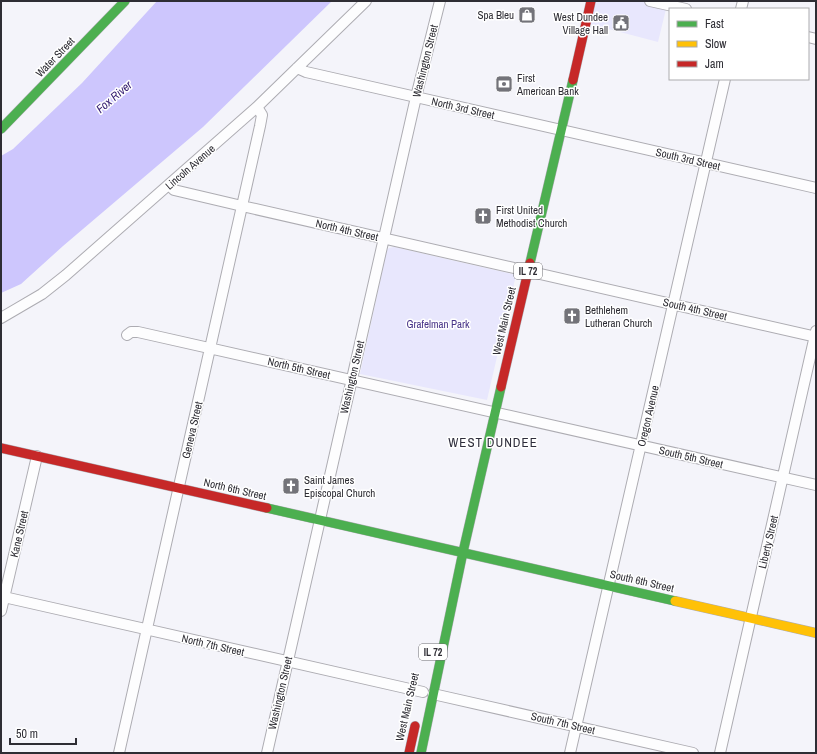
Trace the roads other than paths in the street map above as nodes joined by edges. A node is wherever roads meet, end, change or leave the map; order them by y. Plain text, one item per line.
1 (116, 1) edge
2 (125, 1) edge
3 (366, 1) edge
4 (440, 1) edge
5 (591, 1) edge
6 (650, 1) edge
7 (682, 8) edge
8 (116, 11) junction
9 (297, 68) junction
10 (725, 80) edge
11 (416, 97) junction
12 (257, 108) junction
13 (1, 128) edge
14 (560, 130) junction
15 (705, 163) junction
16 (169, 186) junction
17 (816, 188) edge
18 (242, 206) junction
19 (384, 238) junction
20 (528, 271) junction
21 (673, 304) junction
22 (1, 318) edge
23 (127, 335) dead end
24 (816, 335) edge
25 (210, 348) junction
26 (351, 379) junction
27 (496, 412) junction
28 (641, 445) junction
29 (1, 448) edge
30 (37, 456) junction
31 (783, 477) junction
32 (816, 485) edge
33 (179, 489) junction
34 (320, 521) junction
35 (463, 552) junction
36 (609, 586) junction
37 (4, 597) junction
38 (1, 611) edge
39 (751, 618) junction
40 (146, 630) junction
41 (816, 633) edge
42 (432, 654) dead end
43 (287, 661) junction
44 (423, 692) dead end
45 (434, 694) junction
46 (418, 715) dead end
47 (577, 726) junction
48 (119, 753) edge
49 (267, 753) edge
50 (409, 753) edge
51 (421, 753) edge
52 (570, 753) edge
53 (693, 753) edge
54 (720, 753) edge

1 - 8 street
2 - 8 street, Water Street
3 - 9 street, Lincoln Avenue
4 - 11 street, Washington Street
5 - 14 street, West Main Street / IL 72
6 - 7 street
8 - 13 street, Water Street
9 - 11 street, North 3rd Street
9 - 12 street, Lincoln Avenue
10 - 15 street, Oregon Avenue
11 - 14 street, North 3rd Street
11 - 19 street, Washington Street
12 - 16 street, Lincoln Avenue
12 - 18 street, Geneva Street
14 - 15 street, South 3rd Street
14 - 20 street, West Main Street / IL 72
15 - 17 street, South 3rd Street
15 - 21 street, Oregon Avenue
16 - 18 street, North 4th Street
16 - 22 street, Lincoln Avenue
18 - 19 street, North 4th Street
18 - 25 street, Geneva Street
19 - 20 street, North 4th Street
19 - 26 street, Washington Street
20 - 21 street, South 4th Street
20 - 27 street, West Main Street / IL 72
21 - 24 street, South 4th Street
21 - 28 street, Oregon Avenue
23 - 25 street, North 5th Street
24 - 31 street, Liberty Street
25 - 26 street, North 5th Street
25 - 33 street, Geneva Street
26 - 27 street, North 5th Street
26 - 34 street, Washington Street
27 - 28 street, South 5th Street
27 - 35 street, West Main Street / IL 72
28 - 31 street, South 5th Street
28 - 36 street, Oregon Avenue
29 - 30 street, North 6th Street
30 - 33 street, North 6th Street
30 - 37 street, Kane Street
31 - 32 street, South 5th Street
31 - 39 street, Liberty Street
33 - 34 street, North 6th Street
33 - 40 street, Geneva Street
34 - 35 street, North 6th Street
34 - 43 street, Washington Street
35 - 36 street, South 6th Street
35 - 42 street, West Main Street / IL 72
35 - 45 street, West Main Street / IL 72
36 - 39 street, South 6th Street
36 - 47 street, Oregon Avenue
37 - 38 street, Kane Street
37 - 40 street, North 7th Street
39 - 41 street, South 6th Street
39 - 54 street, Liberty Street
40 - 43 street, North 7th Street
40 - 48 street, Geneva Street
43 - 44 street, North 7th Street
43 - 49 street, Washington Street
45 - 47 street, South 7th Street
45 - 51 street, West Main Street / IL 72
46 - 50 street, West Main Street
47 - 52 street, Oregon Avenue
47 - 53 street, South 7th Street

